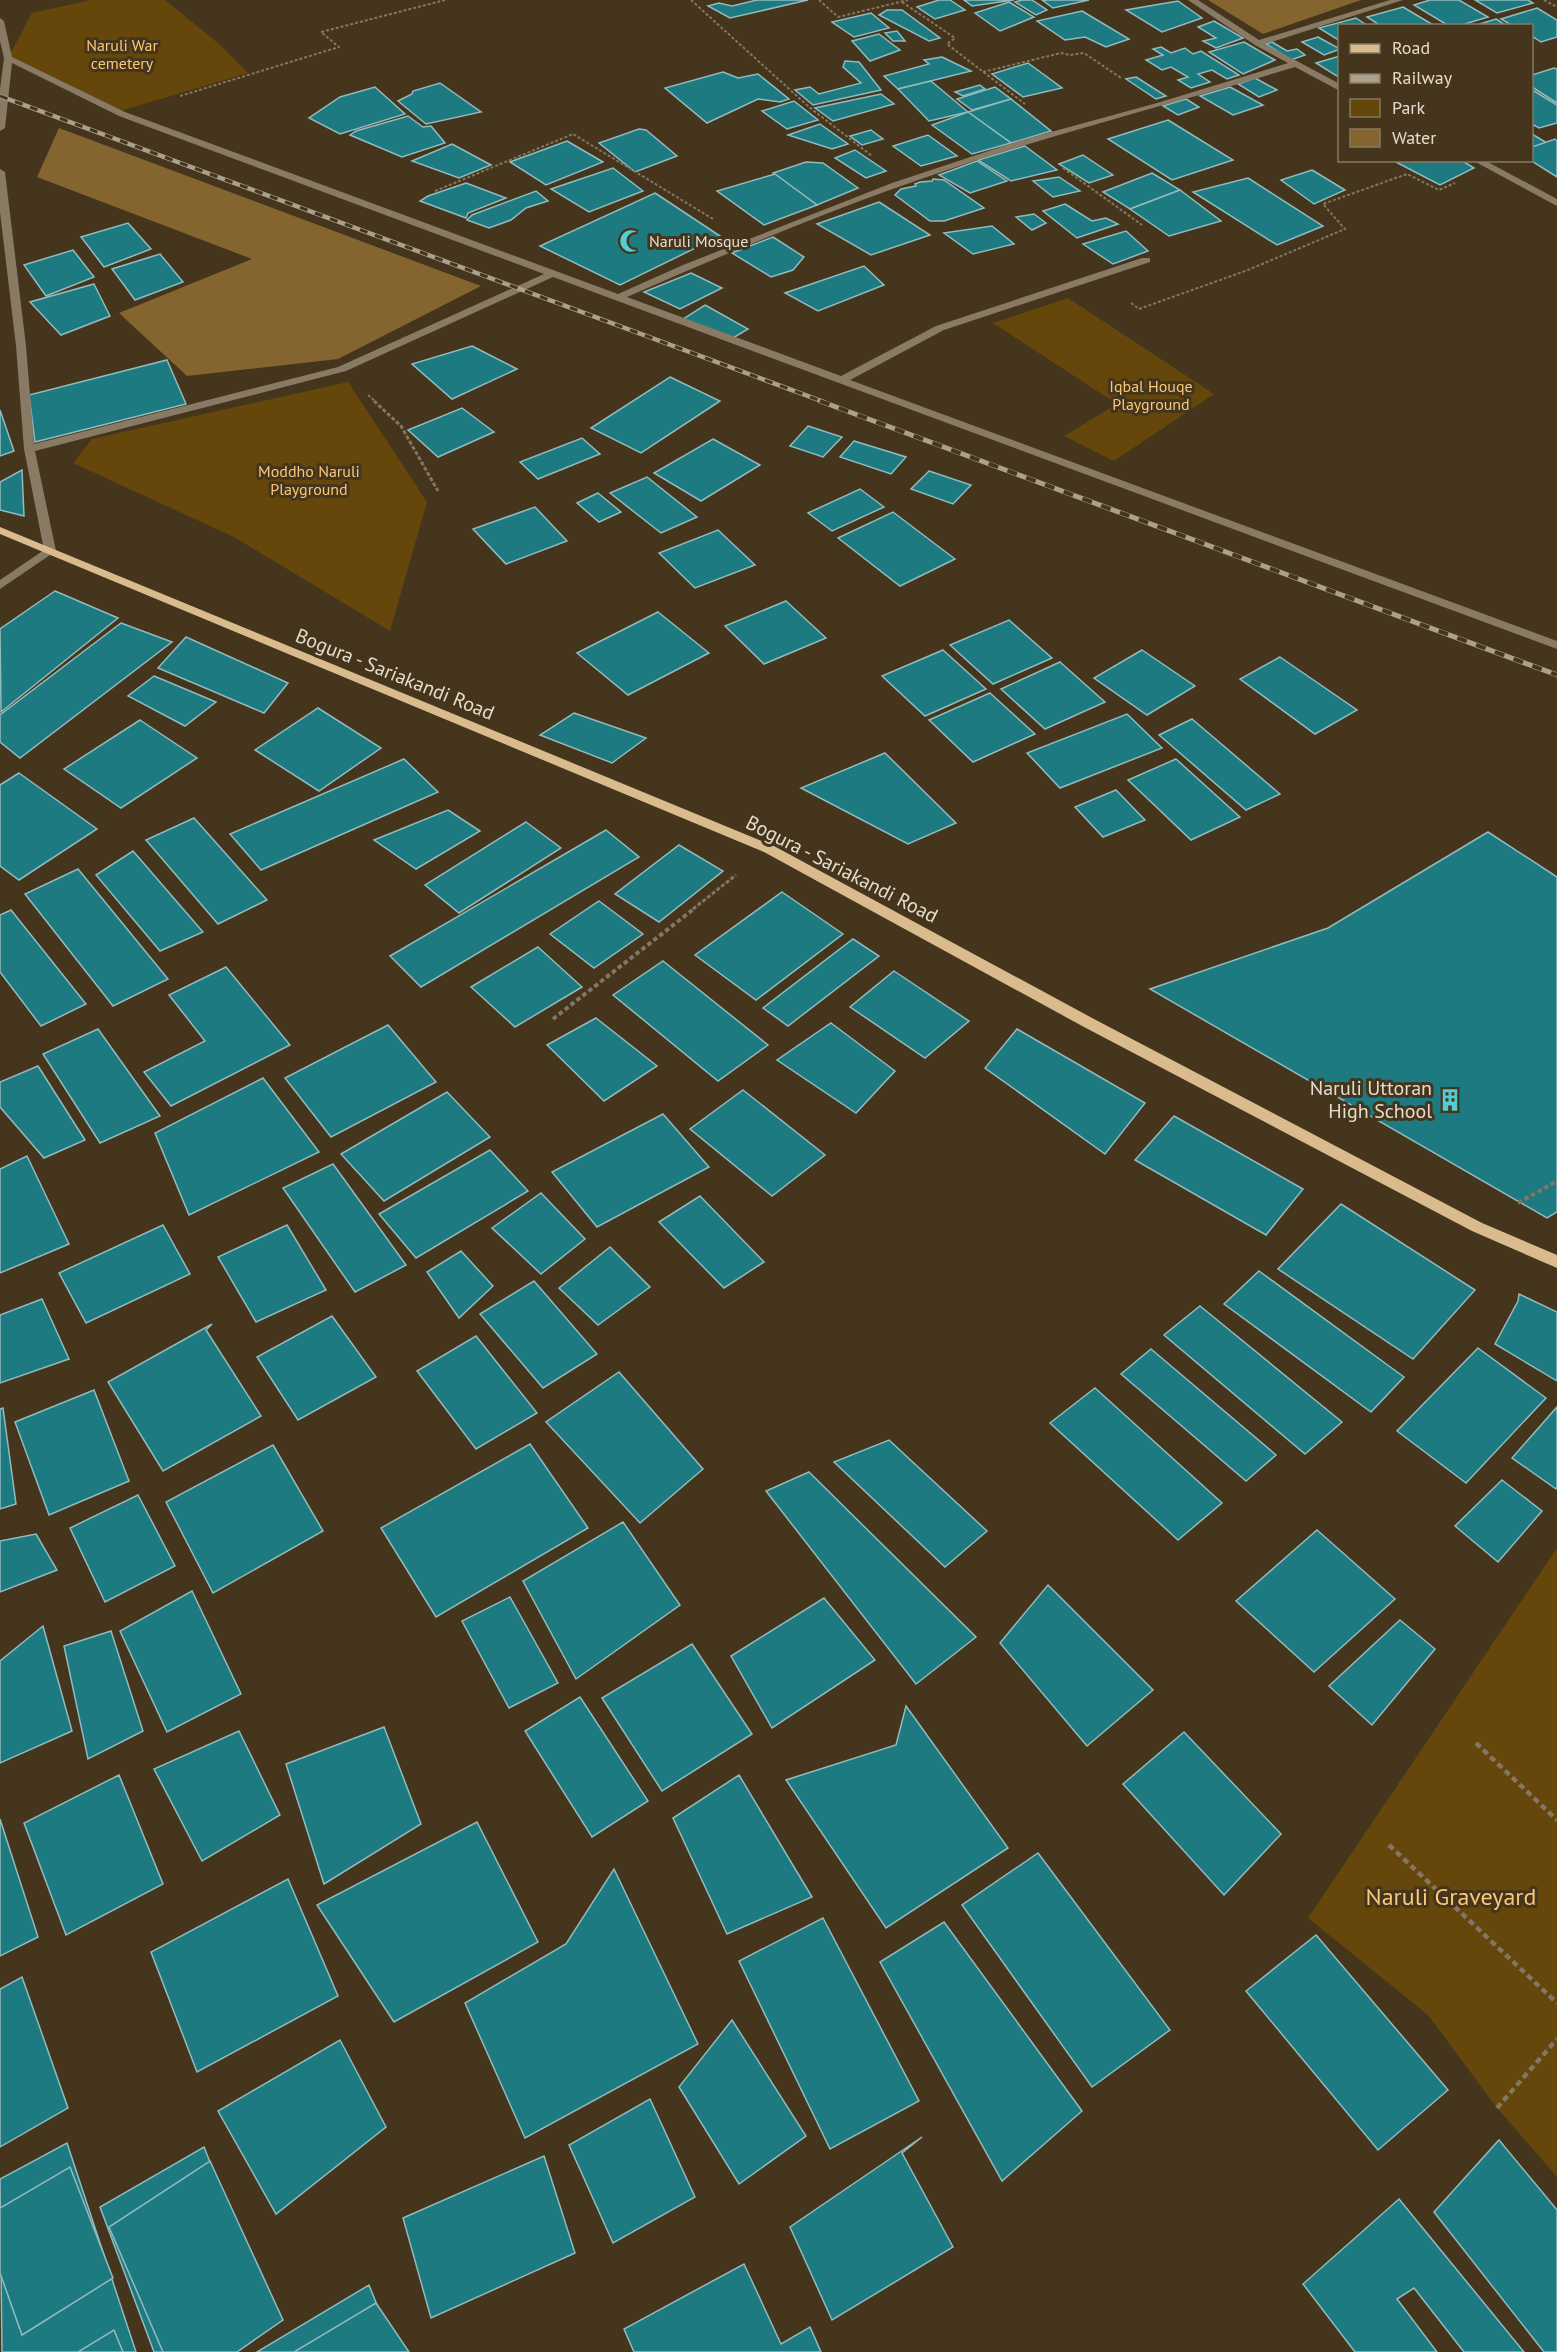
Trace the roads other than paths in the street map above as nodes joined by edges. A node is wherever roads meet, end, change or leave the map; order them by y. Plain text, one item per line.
1 (1192, 0) edge
2 (1399, 0) edge
3 (0, 21) edge
4 (1258, 43) junction
5 (8, 58) junction
6 (1294, 64) junction
7 (1338, 87) edge
8 (0, 128) edge
9 (1479, 162) edge
10 (0, 172) edge
11 (1557, 203) edge
12 (1146, 260) dead end
13 (551, 274) junction
14 (617, 298) junction
15 (840, 381) junction
16 (29, 449) junction
17 (0, 530) edge
18 (50, 551) junction
19 (0, 585) edge
20 (1557, 645) edge
21 (1557, 1262) edge

1 - 4 street
2 - 4 street
3 - 5 street
4 - 6 street
5 - 8 street
5 - 13 street
6 - 7 street
6 - 14 street
9 - 11 street
10 - 16 street
12 - 15 street
13 - 14 street
13 - 16 street
14 - 15 street
15 - 20 street
16 - 18 street
17 - 18 main road, Bogura - Sariakandi Road
18 - 19 street
18 - 21 main road, Bogura - Sariakandi Road

